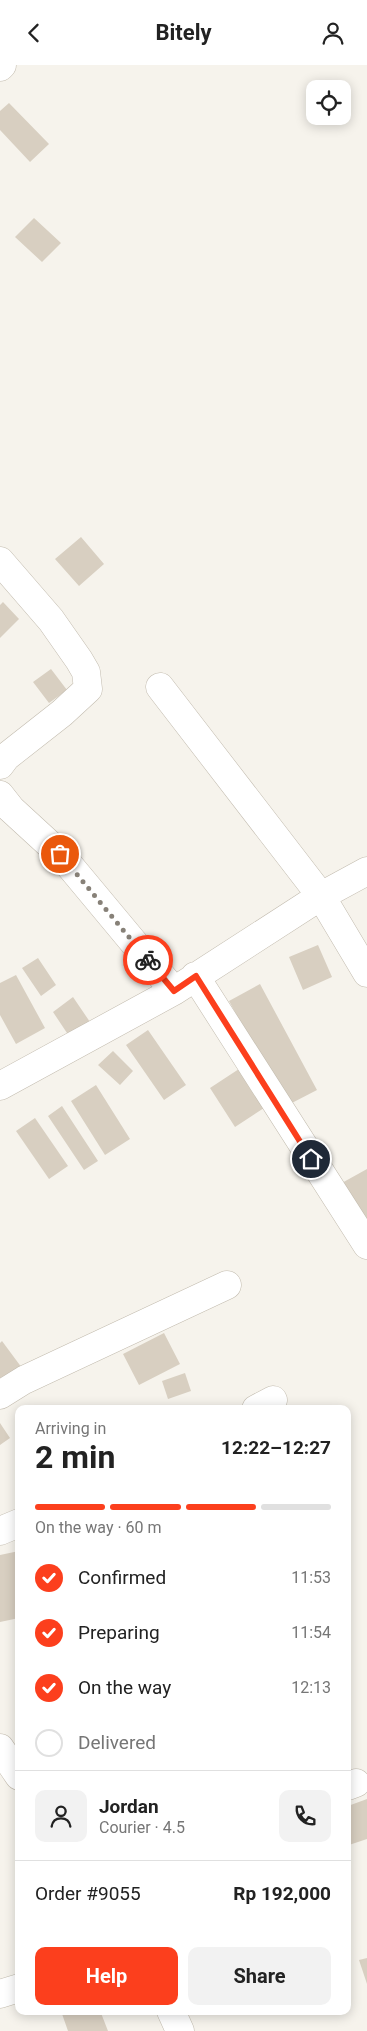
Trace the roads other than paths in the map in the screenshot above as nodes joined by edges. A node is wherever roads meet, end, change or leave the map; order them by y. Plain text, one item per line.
1 (0, 561) edge
2 (160, 687) dead end
3 (0, 765) edge
4 (0, 795) edge
5 (367, 871) edge
6 (321, 896) junction
7 (367, 973) edge
8 (185, 984) junction
9 (0, 1086) edge
10 (367, 1245) edge
11 (227, 1285) dead end
12 (0, 1395) edge
13 (15, 1525) edge
14 (0, 1531) edge
15 (0, 1748) edge
16 (15, 1770) edge
17 (15, 1989) edge
18 (0, 1994) edge
19 (173, 2015) edge
20 (180, 2031) edge

1 - 3 street
2 - 6 street
4 - 8 street
5 - 6 street
6 - 7 street
6 - 8 street
8 - 9 street
8 - 10 street
11 - 12 street
13 - 14 street
15 - 16 street
17 - 18 street
19 - 20 street

